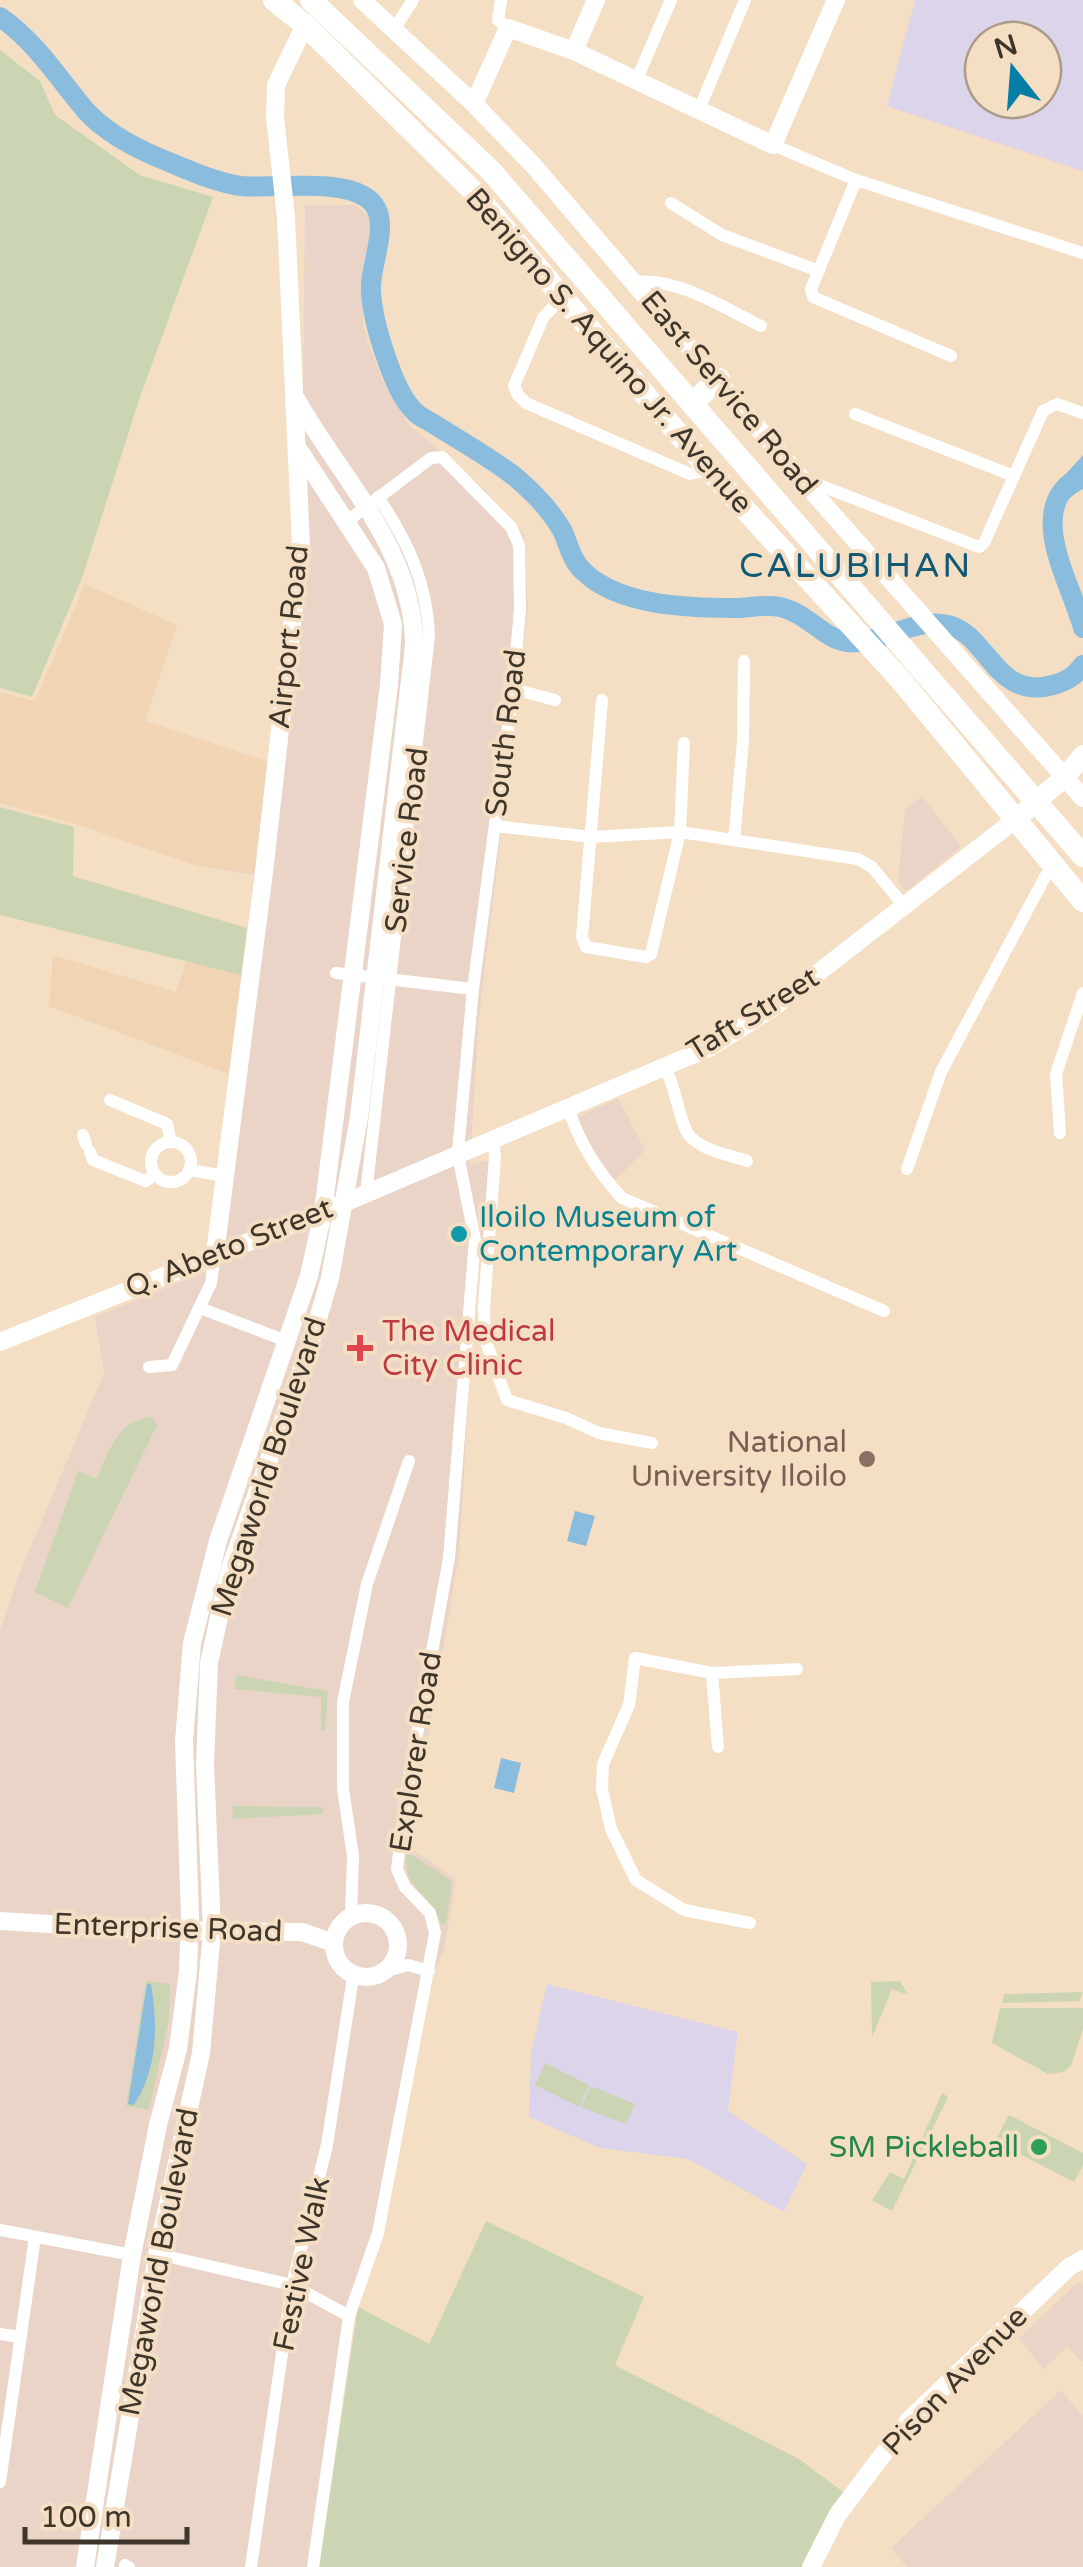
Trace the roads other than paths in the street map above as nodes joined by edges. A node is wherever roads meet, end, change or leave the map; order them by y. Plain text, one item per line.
1 (274, 0) edge
2 (311, 0) edge
3 (362, 0) edge
4 (414, 0) edge
5 (501, 0) edge
6 (596, 0) edge
7 (672, 0) edge
8 (745, 0) edge
9 (836, 0) edge
10 (305, 25) junction
11 (508, 28) junction
12 (393, 31) junction
13 (574, 50) junction
14 (638, 78) junction
15 (474, 104) junction
16 (698, 112) junction
17 (438, 123) junction
18 (420, 140) junction
19 (773, 145) junction
20 (856, 180) junction
21 (671, 203) dead end
22 (1083, 253) edge
23 (818, 271) junction
24 (635, 282) junction
25 (562, 297) junction
26 (761, 326) dead end
27 (951, 356) dead end
28 (719, 379) junction
29 (294, 395) junction
30 (692, 402) junction
31 (1083, 413) edge
32 (854, 414) dead end
33 (297, 446) junction
34 (709, 470) junction
35 (1014, 476) junction
36 (812, 491) junction
37 (371, 502) junction
38 (346, 522) junction
39 (802, 533) junction
40 (782, 550) junction
41 (396, 559) junction
42 (376, 568) junction
43 (744, 662) dead end
44 (513, 689) junction
45 (555, 700) dead end
46 (602, 700) dead end
47 (684, 744) dead end
48 (1083, 755) edge
49 (1066, 776) junction
50 (1083, 798) edge
51 (1036, 802) junction
52 (1016, 819) junction
53 (495, 826) junction
54 (680, 832) junction
55 (592, 836) junction
56 (734, 840) junction
57 (1083, 856) edge
58 (1055, 865) junction
59 (1083, 901) edge
60 (905, 907) junction
61 (360, 915) junction
62 (383, 915) junction
63 (344, 975) junction
64 (383, 979) junction
65 (474, 989) junction
66 (1083, 993) edge
67 (347, 1027) junction
68 (369, 1030) junction
69 (665, 1066) junction
70 (110, 1100) dead end
71 (568, 1107) junction
72 (1060, 1133) dead end
73 (492, 1139) junction
74 (171, 1142) junction
75 (86, 1143) dead end
76 (332, 1150) junction
77 (353, 1152) junction
78 (458, 1155) junction
79 (747, 1161) dead end
80 (907, 1169) dead end
81 (189, 1170) junction
82 (155, 1175) junction
83 (226, 1176) junction
84 (366, 1194) junction
85 (344, 1202) junction
86 (323, 1212) junction
87 (215, 1254) junction
88 (310, 1272) junction
89 (330, 1278) junction
90 (200, 1308) junction
91 (884, 1310) dead end
92 (0, 1342) edge
93 (289, 1342) junction
94 (149, 1368) dead end
95 (652, 1442) dead end
96 (409, 1461) dead end
97 (797, 1669) dead end
98 (712, 1673) junction
99 (718, 1747) dead end
100 (208, 1874) junction
101 (188, 1876) junction
102 (351, 1917) junction
103 (0, 1921) edge
104 (750, 1923) dead end
105 (190, 1930) junction
106 (212, 1931) junction
107 (334, 1943) junction
108 (345, 1969) junction
109 (188, 1971) junction
110 (429, 1971) junction
111 (383, 1972) junction
112 (208, 1973) junction
113 (0, 2230) edge
114 (35, 2237) junction
115 (157, 2254) junction
116 (132, 2255) junction
117 (1083, 2259) edge
118 (292, 2285) junction
119 (349, 2316) junction
120 (0, 2334) edge
121 (20, 2338) junction
122 (5, 2400) edge
123 (1, 2463) edge
124 (0, 2482) edge
125 (86, 2567) edge
126 (105, 2567) edge
127 (251, 2567) edge
128 (313, 2567) edge
129 (811, 2567) edge

1 - 10 highway, Benigno S. Aquino Jr. Avenue
2 - 17 highway, Benigno S. Aquino Jr. Avenue
3 - 12 main road, East Service Road
4 - 12 street
5 - 11 street
6 - 13 main road
7 - 14 street
8 - 16 street
9 - 19 main road
10 - 18 highway, Benigno S. Aquino Jr. Avenue
10 - 29 main road, Airport Road
11 - 13 main road
11 - 15 main road
12 - 15 main road, East Service Road
13 - 14 main road
14 - 16 main road
15 - 24 main road, East Service Road
16 - 19 main road
17 - 18 highway
17 - 30 highway, Benigno S. Aquino Jr. Avenue
18 - 25 highway, Benigno S. Aquino Jr. Avenue
19 - 20 street
20 - 22 street
20 - 23 street
21 - 23 street
23 - 27 street
24 - 26 street
24 - 28 main road, East Service Road
25 - 34 highway, Benigno S. Aquino Jr. Avenue
25 - 34 street
28 - 30 highway
28 - 36 main road, East Service Road
29 - 33 main road, Airport Road
29 - 37 main road, Megaworld Boulevard
30 - 39 highway, Benigno S. Aquino Jr. Avenue
31 - 35 street
32 - 35 street
33 - 38 main road, Megaworld Boulevard
33 - 83 main road, Airport Road
34 - 40 highway, Benigno S. Aquino Jr. Avenue
35 - 36 street
36 - 49 main road, East Service Road
37 - 38 street, South Road
37 - 41 main road, Megaworld Boulevard
37 - 44 street, South Road
37 - 64 street, Service Road
38 - 42 main road, Megaworld Boulevard
39 - 40 highway
39 - 51 highway, Benigno S. Aquino Jr. Avenue
40 - 52 highway, Benigno S. Aquino Jr. Avenue
41 - 42 main road
41 - 62 main road, Megaworld Boulevard
42 - 61 main road, Megaworld Boulevard
43 - 56 street
44 - 45 street
44 - 53 street, South Road
46 - 55 street
47 - 54 street
48 - 49 main road
49 - 50 main road, East Service Road
49 - 51 main road
51 - 52 main road
51 - 57 highway, Benigno S. Aquino Jr. Avenue
52 - 58 highway, Benigno S. Aquino Jr. Avenue
52 - 60 main road, Taft Street
53 - 55 street
53 - 65 street, South Road
54 - 55 street
54 - 55 street
54 - 56 street
56 - 60 street
58 - 59 highway, Benigno S. Aquino Jr. Avenue
58 - 80 street
60 - 69 main road, Taft Street
61 - 62 main road
61 - 63 main road, Megaworld Boulevard
62 - 64 main road, Megaworld Boulevard
63 - 64 street
63 - 67 main road, Megaworld Boulevard
64 - 65 street
64 - 68 main road, Megaworld Boulevard
64 - 84 street, Service Road
65 - 78 street, South Road
66 - 72 street
67 - 68 main road
67 - 76 main road, Megaworld Boulevard
68 - 77 main road, Megaworld Boulevard
69 - 71 main road, Taft Street
69 - 79 street
70 - 74 street
71 - 73 main road, Taft Street
71 - 91 street
73 - 78 main road, Taft Street
73 - 95 street
74 - 81 street
74 - 82 street
75 - 82 street
76 - 77 main road
76 - 86 main road, Megaworld Boulevard
77 - 85 main road, Megaworld Boulevard
78 - 84 main road, Q. Abeto Street
78 - 110 street, Explorer Road
81 - 82 street
81 - 83 street
83 - 87 main road, Airport Road
84 - 85 main road, Q. Abeto Street
85 - 86 main road, Q. Abeto Street
85 - 89 main road, Megaworld Boulevard
86 - 87 main road, Q. Abeto Street
86 - 88 main road, Megaworld Boulevard
87 - 90 street
87 - 92 main road, Q. Abeto Street
88 - 89 main road
88 - 93 main road, Megaworld Boulevard
89 - 100 main road, Megaworld Boulevard
90 - 93 street
90 - 94 street
93 - 101 main road, Megaworld Boulevard
96 - 102 street
97 - 98 street
98 - 99 street
98 - 104 street
100 - 101 main road
100 - 106 main road, Megaworld Boulevard
101 - 105 main road, Megaworld Boulevard
102 - 107 main road
102 - 111 main road
103 - 105 main road, Enterprise Road
105 - 106 main road, Enterprise Road
105 - 109 main road, Megaworld Boulevard
106 - 107 main road, Enterprise Road
106 - 112 main road, Megaworld Boulevard
107 - 108 main road
108 - 111 main road
108 - 118 street, Festive Walk
109 - 112 main road
109 - 116 main road, Megaworld Boulevard
110 - 111 street
110 - 119 street, Explorer Road
112 - 115 main road, Megaworld Boulevard
113 - 114 street
114 - 116 street
114 - 121 street
115 - 118 street
115 - 126 main road, Megaworld Boulevard
116 - 125 main road, Megaworld Boulevard
117 - 129 main road, Pison Avenue
118 - 119 street
118 - 127 street, Festive Walk
119 - 128 street, Explorer Road
120 - 121 street
121 - 122 street
122 - 123 street
123 - 124 street

